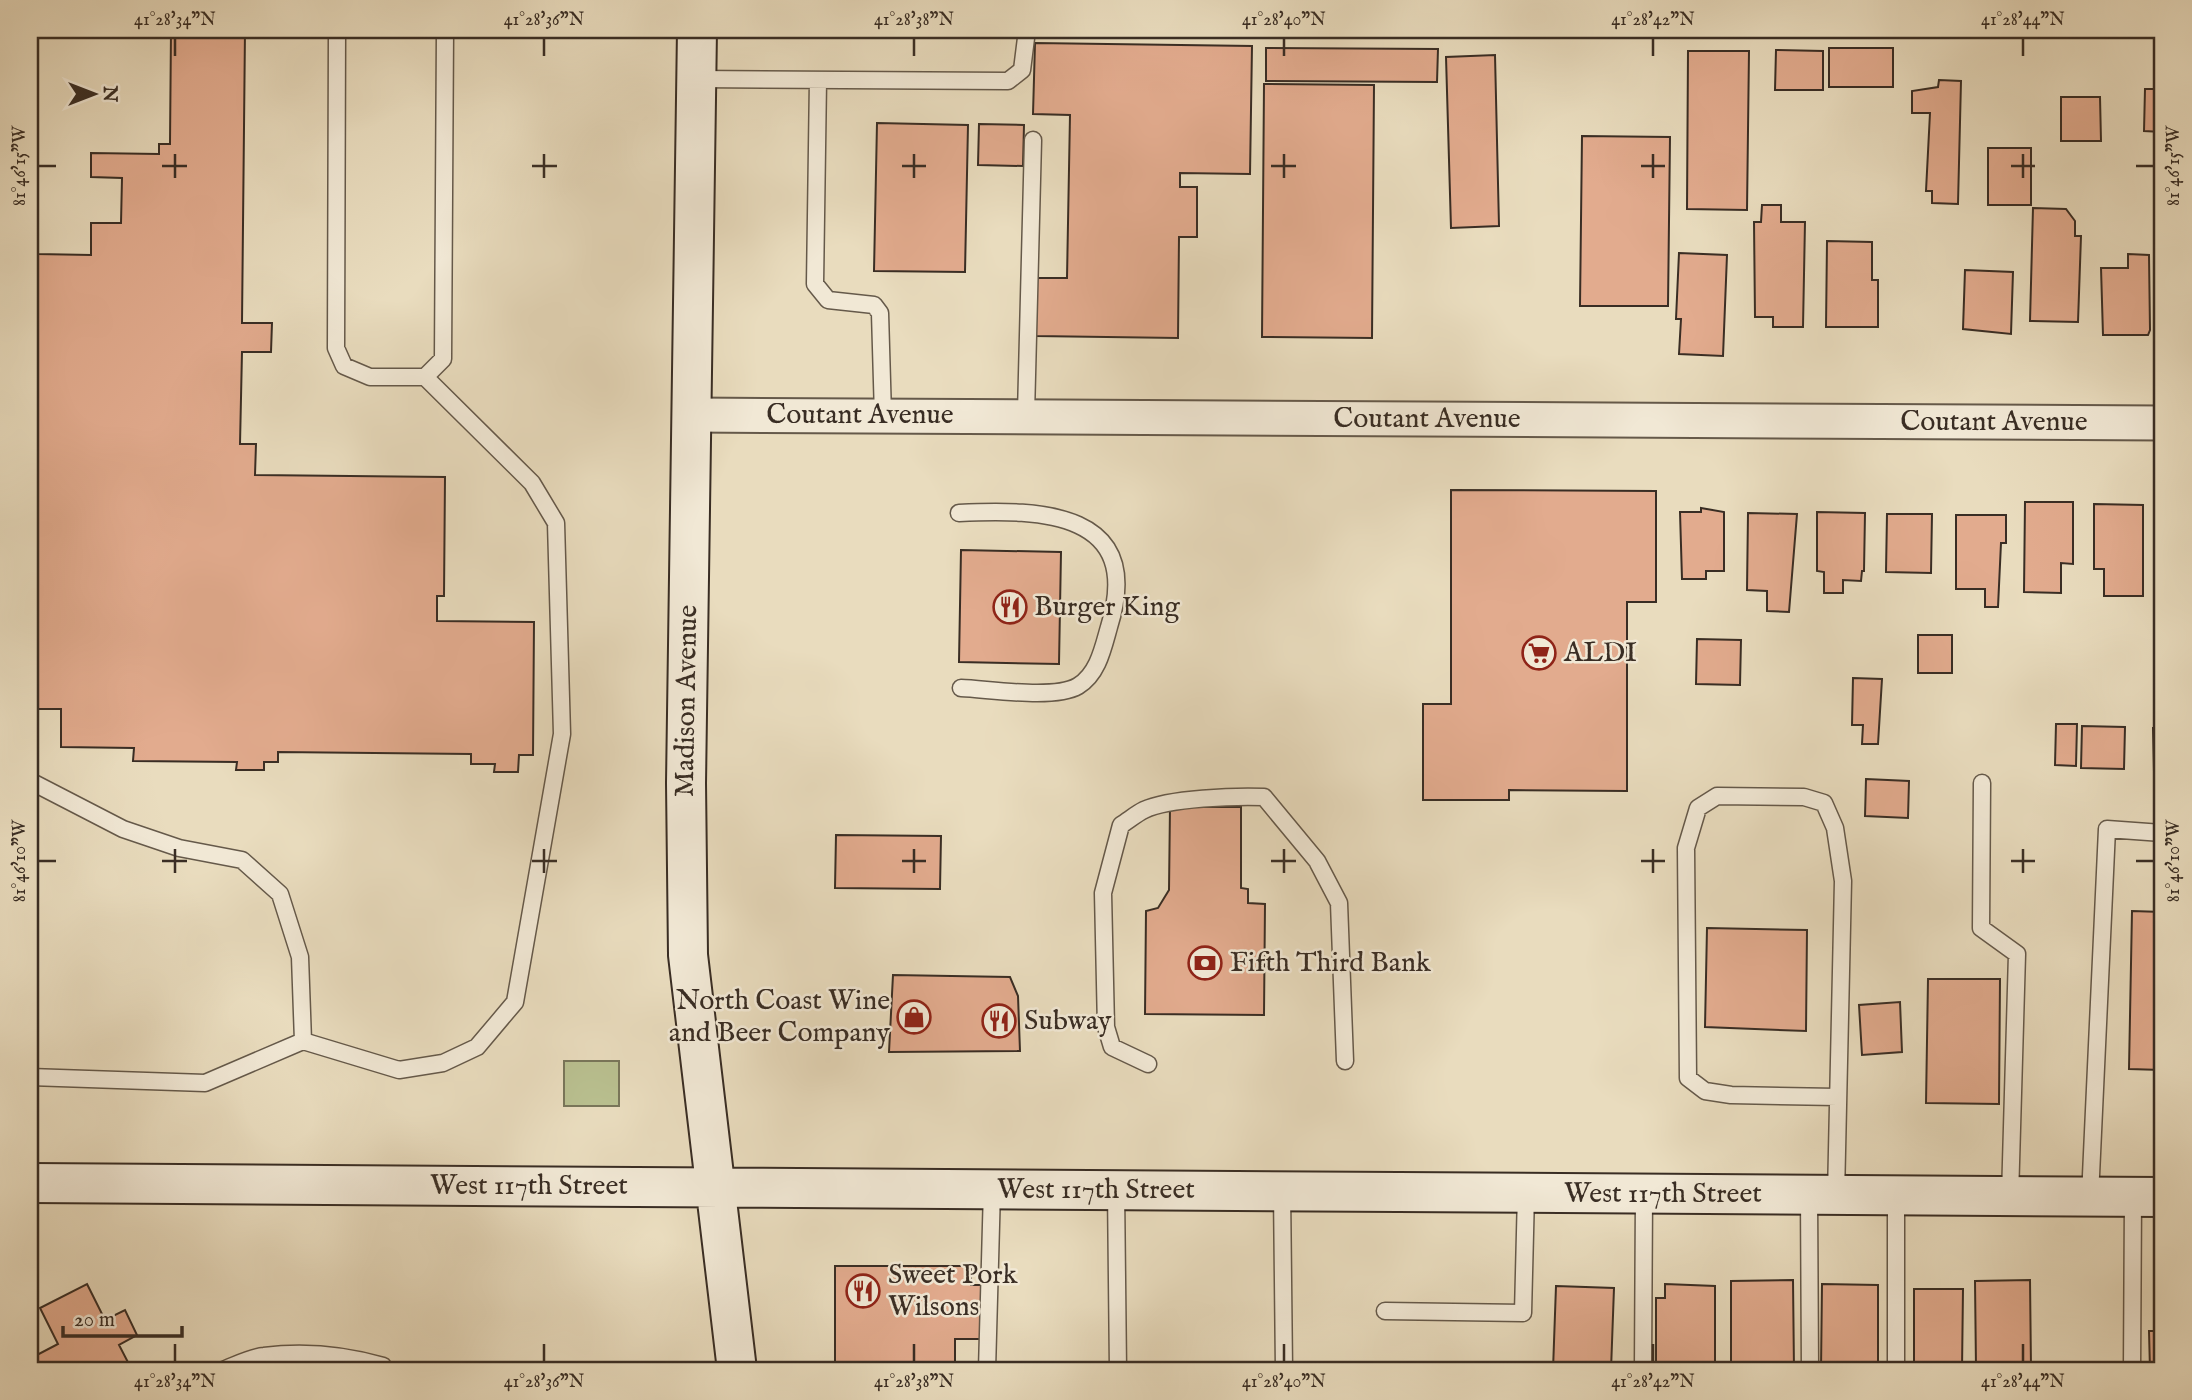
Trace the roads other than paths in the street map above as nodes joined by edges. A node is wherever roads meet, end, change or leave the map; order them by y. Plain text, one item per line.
1 (337, 30) edge
2 (445, 30) edge
3 (697, 30) edge
4 (1027, 30) edge
5 (696, 79) junction
6 (818, 80) junction
7 (1033, 140) dead end
8 (425, 377) junction
9 (1026, 414) junction
10 (692, 415) junction
11 (883, 416) junction
12 (2162, 423) edge
13 (959, 513) dead end
14 (961, 688) dead end
15 (30, 781) edge
16 (1982, 783) dead end
17 (2162, 833) edge
18 (303, 1041) junction
19 (1345, 1061) dead end
20 (1148, 1064) dead end
21 (30, 1077) edge
22 (1837, 1097) junction
23 (30, 1183) edge
24 (716, 1187) junction
25 (992, 1189) junction
26 (1116, 1189) junction
27 (1282, 1191) junction
28 (1526, 1194) junction
29 (1644, 1195) junction
30 (1822, 1195) junction
31 (1896, 1196) junction
32 (2148, 1197) edge
33 (2010, 1198) junction
34 (2090, 1198) junction
35 (1385, 1311) dead end
36 (223, 1370) edge
37 (385, 1370) edge
38 (737, 1370) edge
39 (987, 1370) edge
40 (1118, 1370) edge
41 (1284, 1370) edge
42 (1643, 1370) edge
43 (1810, 1370) edge
44 (1896, 1370) edge
45 (2132, 1370) edge

1 - 8 lane
2 - 8 lane
3 - 5 main road, Madison Avenue
4 - 6 lane
5 - 6 lane
5 - 10 main road, Madison Avenue
6 - 11 lane
7 - 9 lane
8 - 18 lane
9 - 11 street, Coutant Avenue
9 - 12 street, Coutant Avenue
10 - 11 street, Coutant Avenue
10 - 24 main road, Madison Avenue
13 - 14 lane
15 - 18 lane
16 - 33 lane
17 - 34 lane
18 - 21 lane
19 - 20 lane
22 - 22 lane
22 - 30 lane
23 - 24 main road, West 117th Street
24 - 25 main road, West 117th Street
24 - 38 main road, Madison Avenue
25 - 26 main road, West 117th Street
25 - 39 lane
26 - 27 main road, West 117th Street
26 - 40 lane
27 - 28 main road, West 117th Street
27 - 41 lane
28 - 29 main road, West 117th Street
28 - 35 lane
29 - 30 main road, West 117th Street
29 - 42 lane
30 - 31 main road, West 117th Street
30 - 43 lane
31 - 33 main road, West 117th Street
31 - 44 lane
32 - 34 main road, West 117th Street
32 - 45 lane
33 - 34 main road, West 117th Street
36 - 37 lane

